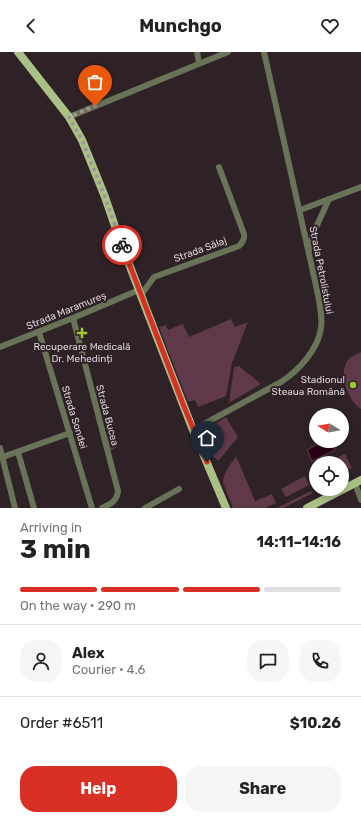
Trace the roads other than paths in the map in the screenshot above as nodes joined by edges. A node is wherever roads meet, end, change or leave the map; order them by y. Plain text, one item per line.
1 (18, 52) edge
2 (197, 52) edge
3 (228, 52) edge
4 (264, 52) edge
5 (200, 63) junction
6 (69, 117) junction
7 (220, 167) dead end
8 (361, 187) edge
9 (329, 199) junction
10 (300, 210) junction
11 (309, 253) junction
12 (140, 292) junction
13 (73, 318) junction
14 (39, 332) junction
15 (0, 347) edge
16 (193, 430) junction
17 (70, 433) junction
18 (0, 448) edge
19 (18, 452) junction
20 (2, 458) edge
21 (358, 482) edge
22 (179, 489) dead end
23 (361, 500) edge
24 (15, 508) edge
25 (34, 508) edge
26 (92, 508) edge
27 (102, 508) edge
28 (145, 508) edge
29 (226, 508) edge
30 (307, 508) edge

1 - 6 main road
2 - 5 street
3 - 5 street
4 - 10 street, Strada Petrolistului
5 - 6 street
6 - 12 main road
7 - 12 street, Strada Sălaj
8 - 9 street
9 - 10 street
9 - 11 street
10 - 11 street, Strada Petrolistului
11 - 16 street, Strada Petrolistului
12 - 13 street, Strada Maramureș
12 - 16 main road
13 - 14 street, Strada Maramureș
13 - 27 street, Strada Bucea
14 - 15 street, Strada Maramureș
14 - 17 street, Strada Sondei
16 - 29 main road
17 - 19 street
17 - 26 street, Strada Sondei
18 - 20 street
19 - 20 street
19 - 25 street
20 - 24 street
21 - 23 street
21 - 30 main road
22 - 28 street

